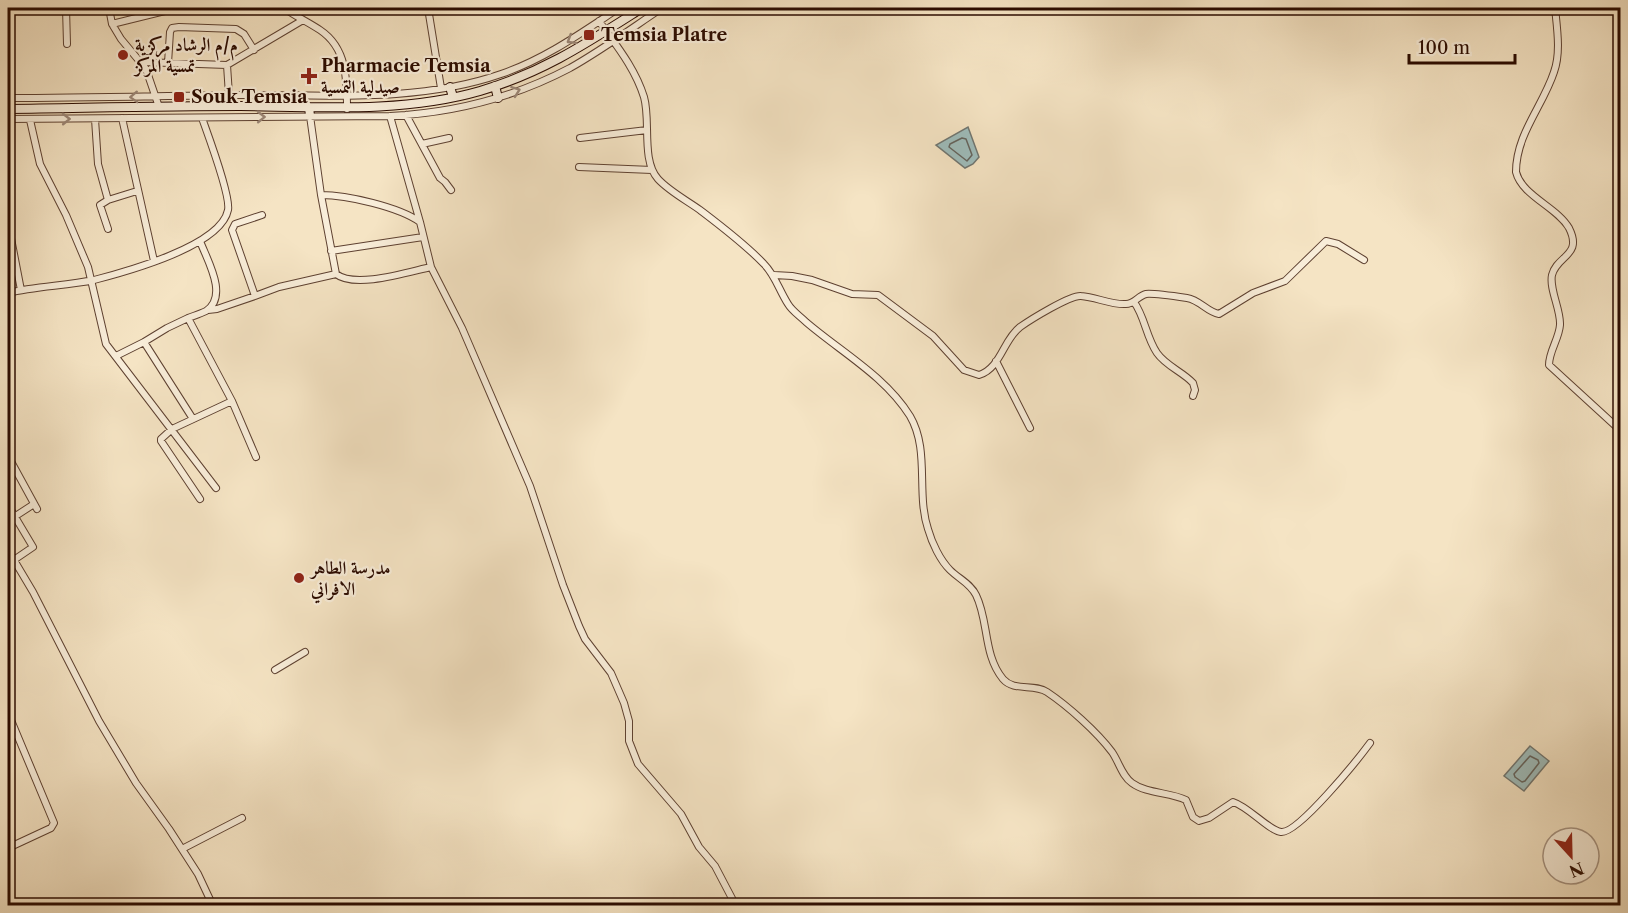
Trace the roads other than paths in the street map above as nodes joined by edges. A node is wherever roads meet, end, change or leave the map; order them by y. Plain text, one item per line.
1 (66, 8) edge
2 (109, 8) edge
3 (177, 8) edge
4 (284, 8) edge
5 (428, 8) edge
6 (605, 8) edge
7 (619, 8) edge
8 (642, 8) edge
9 (662, 8) edge
10 (1556, 8) edge
11 (610, 14) junction
12 (303, 20) junction
13 (599, 21) junction
14 (112, 24) junction
15 (606, 31) junction
16 (613, 41) junction
17 (67, 44) dead end
18 (8, 46) edge
19 (254, 50) junction
20 (142, 62) junction
21 (168, 63) junction
22 (226, 65) junction
23 (495, 86) junction
24 (450, 87) junction
25 (441, 88) junction
26 (229, 95) junction
27 (347, 95) junction
28 (156, 96) junction
29 (455, 97) junction
30 (8, 98) edge
31 (498, 98) junction
32 (216, 106) junction
33 (159, 107) junction
34 (460, 107) junction
35 (121, 108) junction
36 (8, 109) edge
37 (347, 111) junction
38 (310, 112) junction
39 (406, 115) junction
40 (390, 116) junction
41 (216, 117) junction
42 (122, 118) junction
43 (202, 118) junction
44 (8, 119) edge
45 (95, 119) junction
46 (30, 120) junction
47 (647, 130) junction
48 (449, 138) dead end
49 (580, 138) dead end
50 (422, 144) junction
51 (579, 167) dead end
52 (652, 170) junction
53 (451, 190) dead end
54 (137, 191) junction
55 (321, 195) junction
56 (108, 200) junction
57 (262, 215) dead end
58 (420, 222) junction
59 (8, 223) edge
60 (108, 230) dead end
61 (423, 237) junction
62 (200, 241) junction
63 (11, 248) edge
64 (331, 251) junction
65 (1364, 260) dead end
66 (154, 261) junction
67 (431, 267) junction
68 (336, 274) junction
69 (774, 275) junction
70 (92, 280) junction
71 (21, 290) junction
72 (8, 293) edge
73 (255, 296) junction
74 (1134, 302) junction
75 (208, 310) junction
76 (188, 318) junction
77 (144, 342) junction
78 (116, 357) junction
79 (996, 361) junction
80 (1192, 396) dead end
81 (232, 401) junction
82 (193, 419) junction
83 (1030, 428) dead end
84 (172, 429) junction
85 (1620, 430) edge
86 (8, 456) edge
87 (256, 457) dead end
88 (216, 488) dead end
89 (200, 499) dead end
90 (8, 506) edge
91 (14, 516) junction
92 (8, 521) edge
93 (8, 550) edge
94 (15, 561) junction
95 (8, 564) edge
96 (305, 652) dead end
97 (275, 670) dead end
98 (8, 713) edge
99 (1370, 743) dead end
100 (242, 818) dead end
101 (8, 848) edge
102 (182, 849) junction
103 (213, 906) edge
104 (736, 906) edge

1 - 17 street
2 - 14 street
3 - 14 street
4 - 12 street
5 - 25 street
6 - 11 street
7 - 11 street
8 - 15 main road
9 - 16 street
10 - 85 street
11 - 13 street
12 - 19 street
12 - 27 street
13 - 15 street
13 -> 24 street
14 - 20 street
15 - 16 street
15 - 23 main road
31 -> 16 street
16 - 47 street
18 - 30 street
19 - 21 street
19 - 22 street
20 - 21 street
20 - 28 street
21 - 22 street
22 - 26 street
23 - 29 main road
23 - 31 main road
24 - 25 street
24 - 29 main road
25 - 27 street
26 - 27 street
26 - 28 street
27 - 37 street
28 -> 30 street
28 - 33 street
29 - 34 main road
29 - 37 main road
31 - 34 street
32 - 33 main road
32 - 38 main road
32 - 41 main road
33 - 35 main road
34 - 39 street
35 - 36 main road
35 - 42 main road
37 - 38 main road
37 - 40 street
41 -> 38 street
38 - 55 street
39 - 40 street
39 - 50 street
40 - 58 street
41 - 43 street
42 - 43 street
42 - 45 street
42 - 54 street
43 - 62 street
44 - 46 street
46 -> 45 street
45 - 56 street
46 - 70 street
47 - 49 street
47 - 52 street
48 - 50 street
50 - 53 street
51 - 52 street
52 - 69 street
54 - 56 street
54 - 66 street
55 - 58 street
55 - 64 street
56 - 60 street
57 - 73 street
58 - 61 street
59 - 63 street
61 - 64 street
61 - 67 street
62 - 66 street
62 - 75 street
63 - 71 street
64 - 68 street
65 - 74 street
66 - 70 street
67 - 68 street
67 - 104 street
68 - 73 street
69 - 79 street
69 - 99 street
70 - 71 street
70 - 78 street
71 - 72 street
73 - 75 street
74 - 79 street
74 - 80 street
75 - 76 street
76 - 77 street
76 - 81 street
77 - 78 street
77 - 82 street
78 - 84 street
79 - 83 street
81 - 82 street
81 - 87 street
82 - 84 street
84 - 88 street
84 - 89 street
86 - 91 street
90 - 91 street
91 - 92 street
91 - 94 street
93 - 94 street
94 - 95 street
94 - 102 street
96 - 97 street
98 - 101 street
100 - 102 street
102 - 103 street

